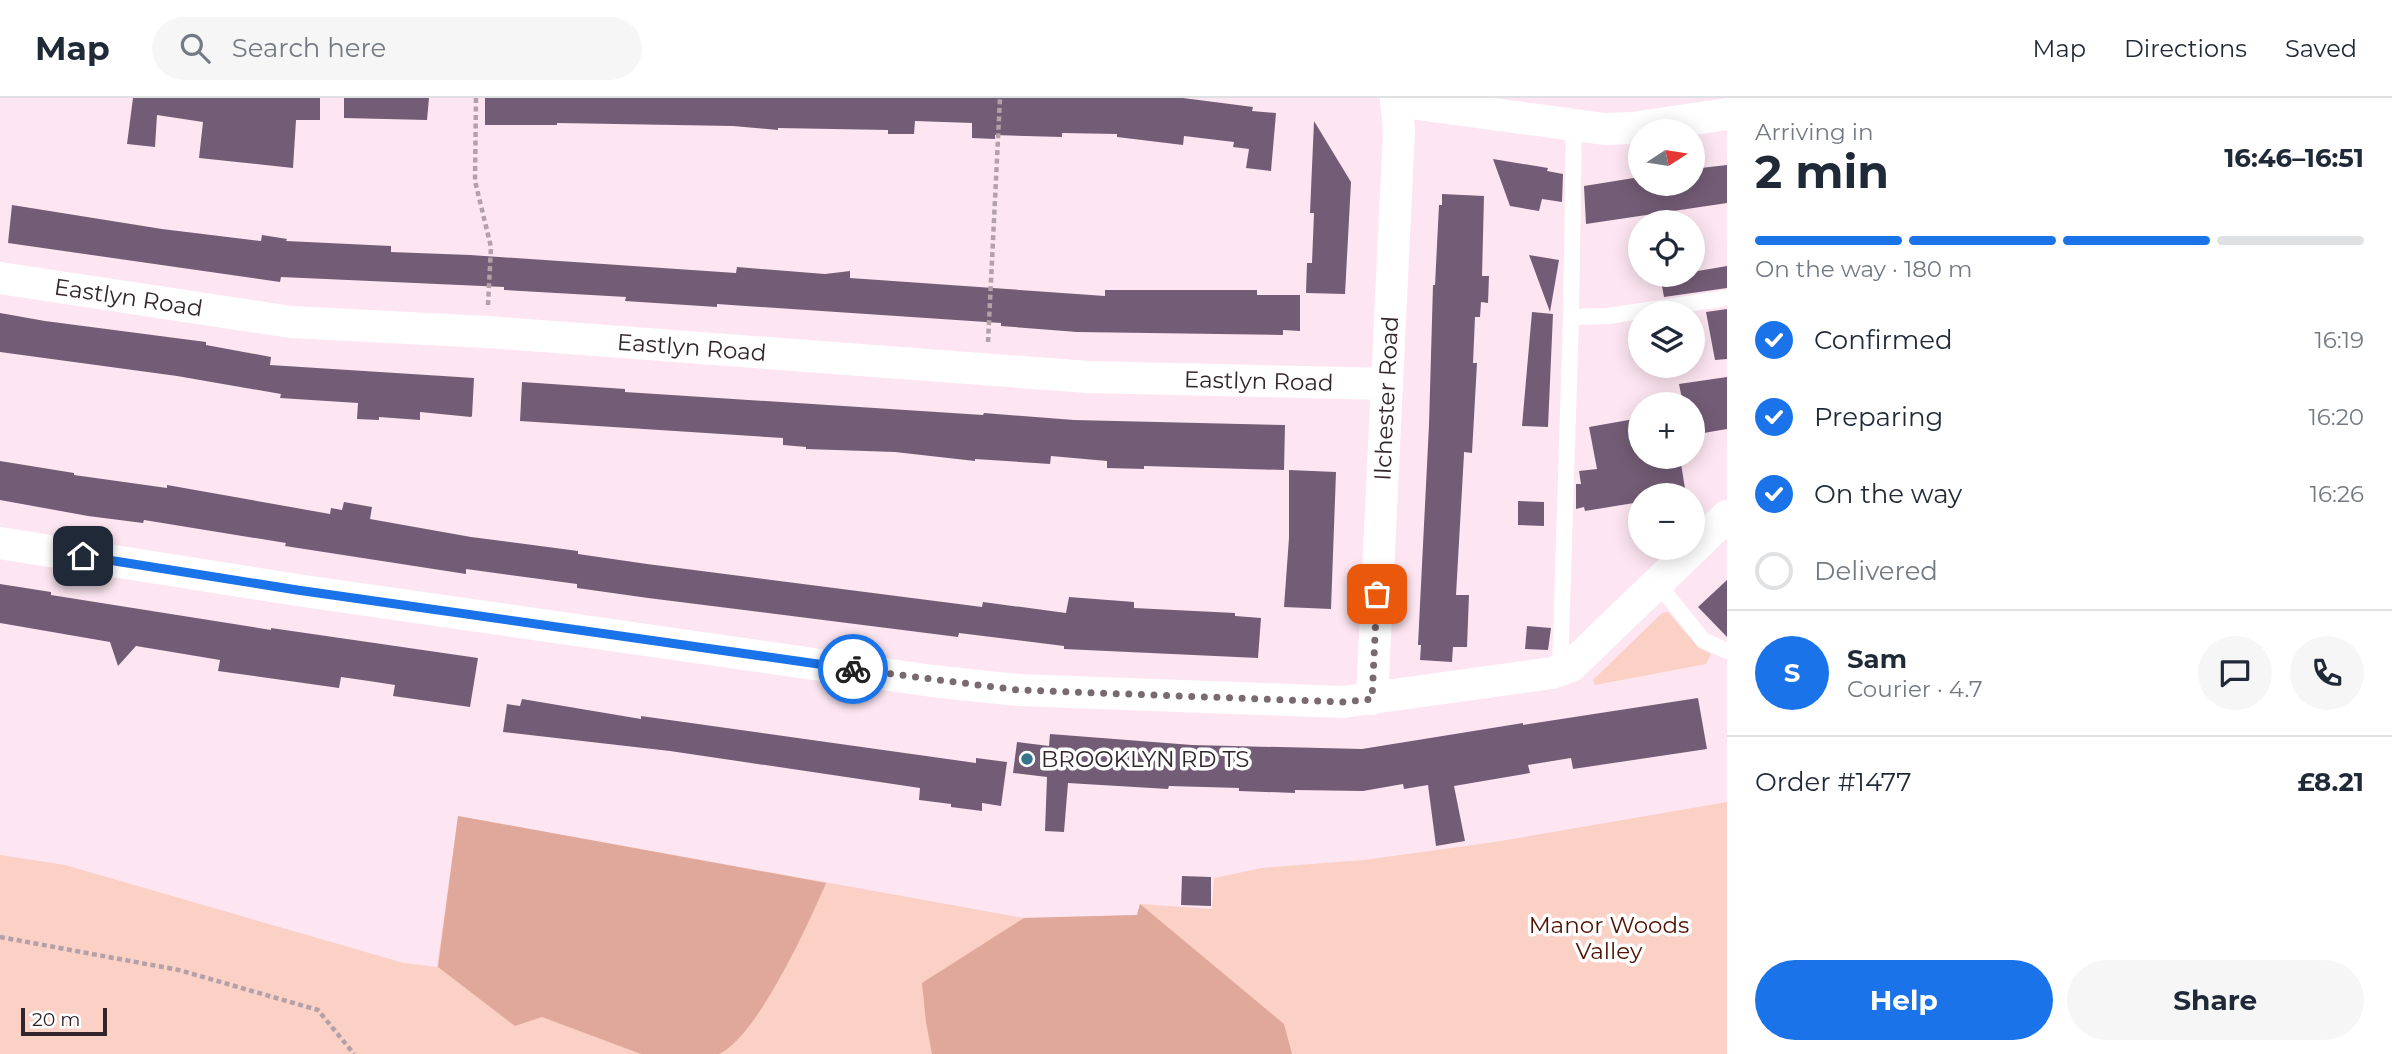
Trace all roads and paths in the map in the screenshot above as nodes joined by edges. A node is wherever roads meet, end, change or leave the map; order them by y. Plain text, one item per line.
1 (476, 98) edge
2 (1000, 98) edge
3 (1396, 99) edge
4 (1727, 114) edge
5 (1574, 125) junction
6 (0, 278) edge
7 (1727, 298) edge
8 (1571, 317) junction
9 (487, 332) junction
10 (987, 370) junction
11 (1387, 384) junction
12 (1727, 516) edge
13 (0, 543) edge
14 (1658, 584) junction
15 (1727, 651) edge
16 (1560, 670) junction
17 (1372, 699) junction
18 (0, 937) edge
19 (354, 1054) edge

1 - 9 path
2 - 10 path
3 - 5 street
3 - 11 street, Ilchester Road
4 - 5 street
5 - 8 lane
6 - 9 street, Eastlyn Road
7 - 8 lane
8 - 16 lane
9 - 10 street, Eastlyn Road
10 - 11 street, Eastlyn Road
11 - 17 street, Ilchester Road
12 - 14 street
13 - 17 street
14 - 15 lane
14 - 16 street
16 - 17 street
18 - 19 path

